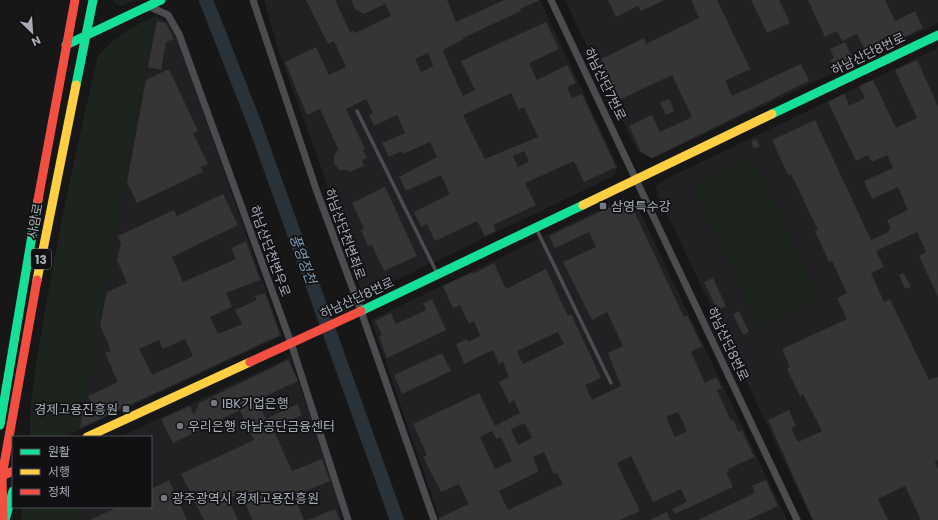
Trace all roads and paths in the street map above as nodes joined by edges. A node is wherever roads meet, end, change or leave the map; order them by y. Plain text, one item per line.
1 (75, 0) edge
2 (92, 0) edge
3 (161, 0) edge
4 (253, 0) edge
5 (551, 0) edge
6 (148, 6) junction
7 (938, 35) edge
8 (85, 36) junction
9 (66, 45) junction
10 (357, 111) dead end
11 (636, 179) junction
12 (536, 227) junction
13 (437, 274) junction
14 (358, 312) junction
15 (293, 342) junction
16 (611, 383) dead end
17 (0, 426) edge
18 (12, 433) edge
19 (89, 436) edge
20 (12, 471) edge
21 (1, 476) edge
22 (12, 494) edge
23 (4, 520) edge
24 (348, 520) edge
25 (434, 520) edge
26 (797, 520) edge

1 - 9 street, 사암로 / 13
2 - 8 street, 사암로 / 13
3 - 6 street
4 - 14 street, 하남산단천변좌로
5 - 11 street, 하남산단7번로
6 - 8 street
6 - 15 street, 하남산단천변우로
7 - 11 street, 하남산단8번로
8 - 9 street
8 - 18 street, 사암로 / 13
9 - 17 street, 사암로 / 13
10 - 13 lane
11 - 12 street, 하남산단8번로
11 - 26 street, 하남산단8번로
12 - 13 street, 하남산단8번로
12 - 16 lane
13 - 14 street, 하남산단8번로
14 - 15 street, 하남산단8번로
14 - 25 street, 하남산단천변좌로
15 - 19 street, 하남산단8번로
15 - 24 street, 하남산단천변우로
18 - 21 street, 사암로 / 13
20 - 21 street
21 - 23 street, 사암로 / 13
22 - 23 street

